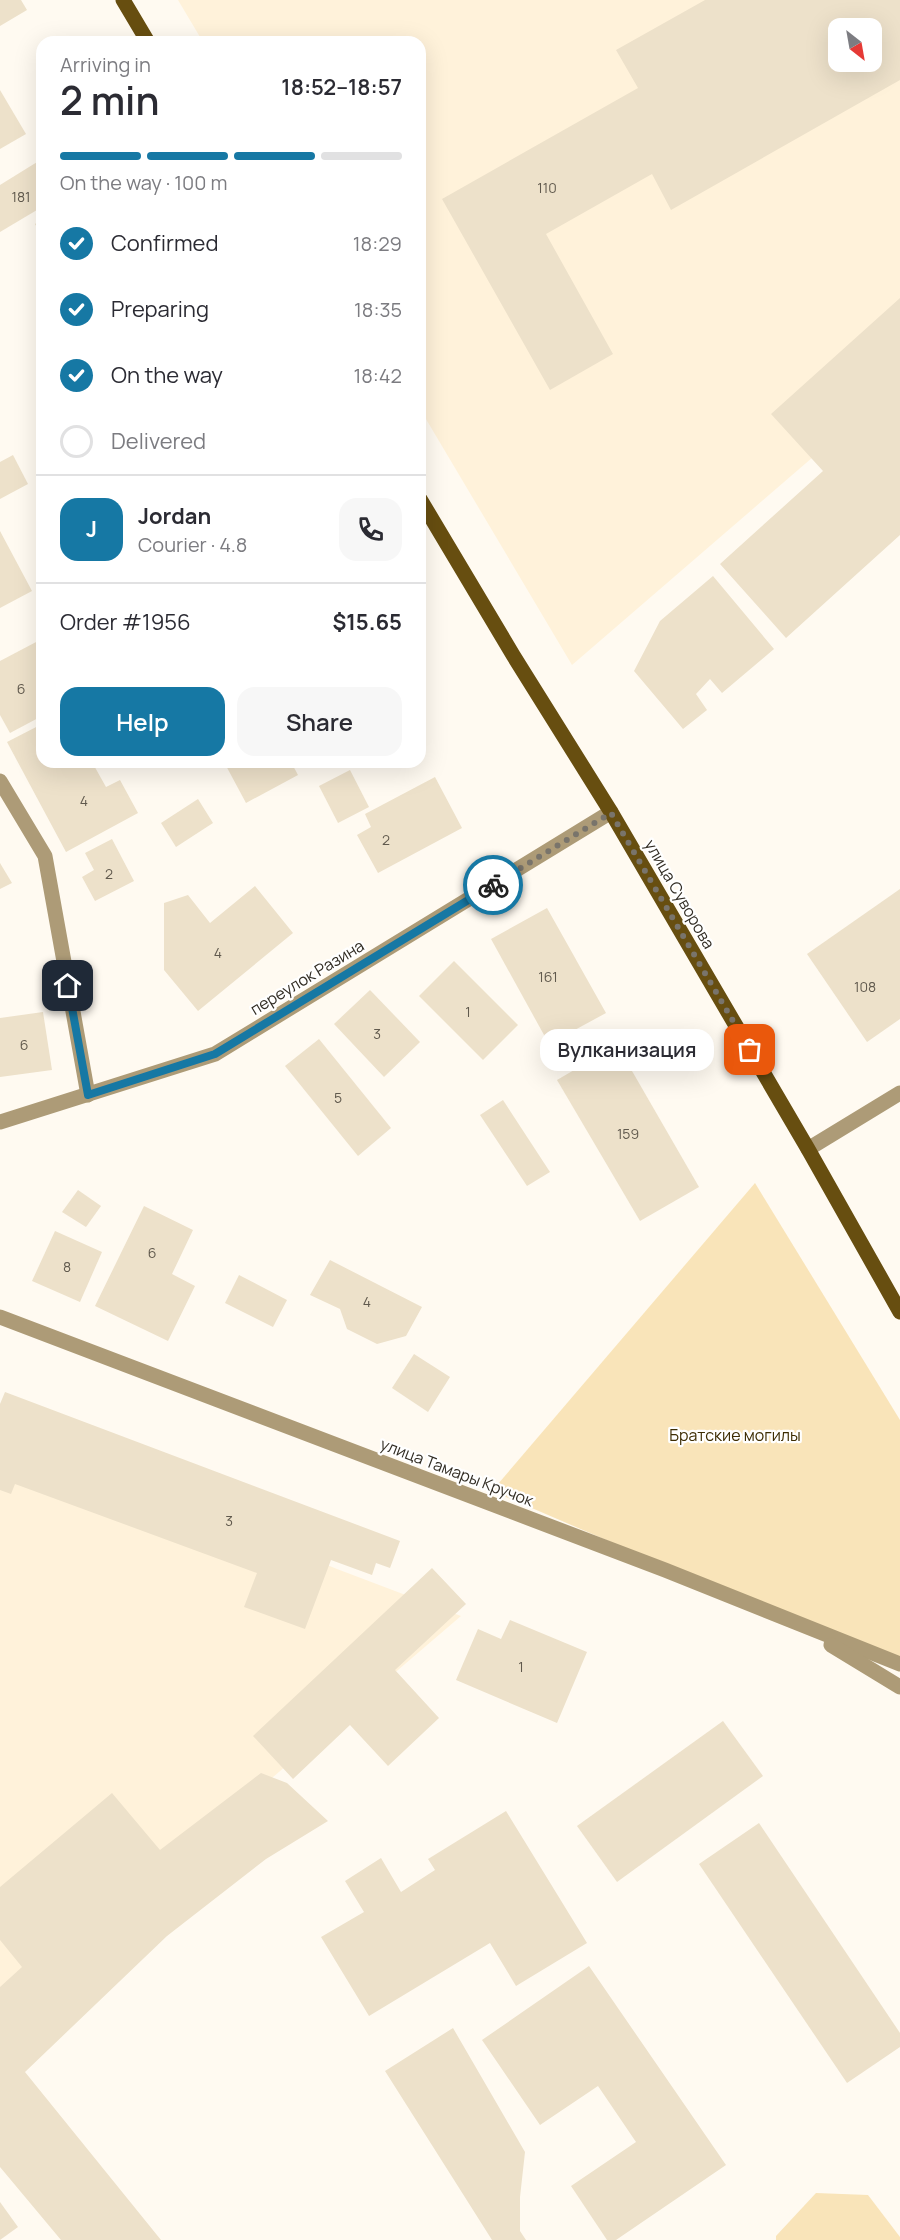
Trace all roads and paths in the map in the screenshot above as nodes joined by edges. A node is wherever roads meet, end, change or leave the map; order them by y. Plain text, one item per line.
1 (123, 0) edge
2 (144, 36) edge
3 (426, 509) edge
4 (0, 781) edge
5 (611, 813) junction
6 (900, 1093) edge
7 (88, 1095) junction
8 (0, 1122) edge
9 (808, 1149) junction
10 (900, 1311) edge
11 (0, 1317) edge
12 (793, 1621) junction
13 (900, 1664) edge
14 (900, 1687) edge

1 - 2 main road
3 - 5 main road, улица Суворова
4 - 7 street
5 - 7 street, переулок Разина
5 - 9 main road, улица Суворова
6 - 9 street
7 - 8 street, переулок Разина
9 - 10 main road, улица Суворова
11 - 12 street, улица Тамары Кручок
12 - 13 street, улица Тамары Кручок
12 - 14 street

